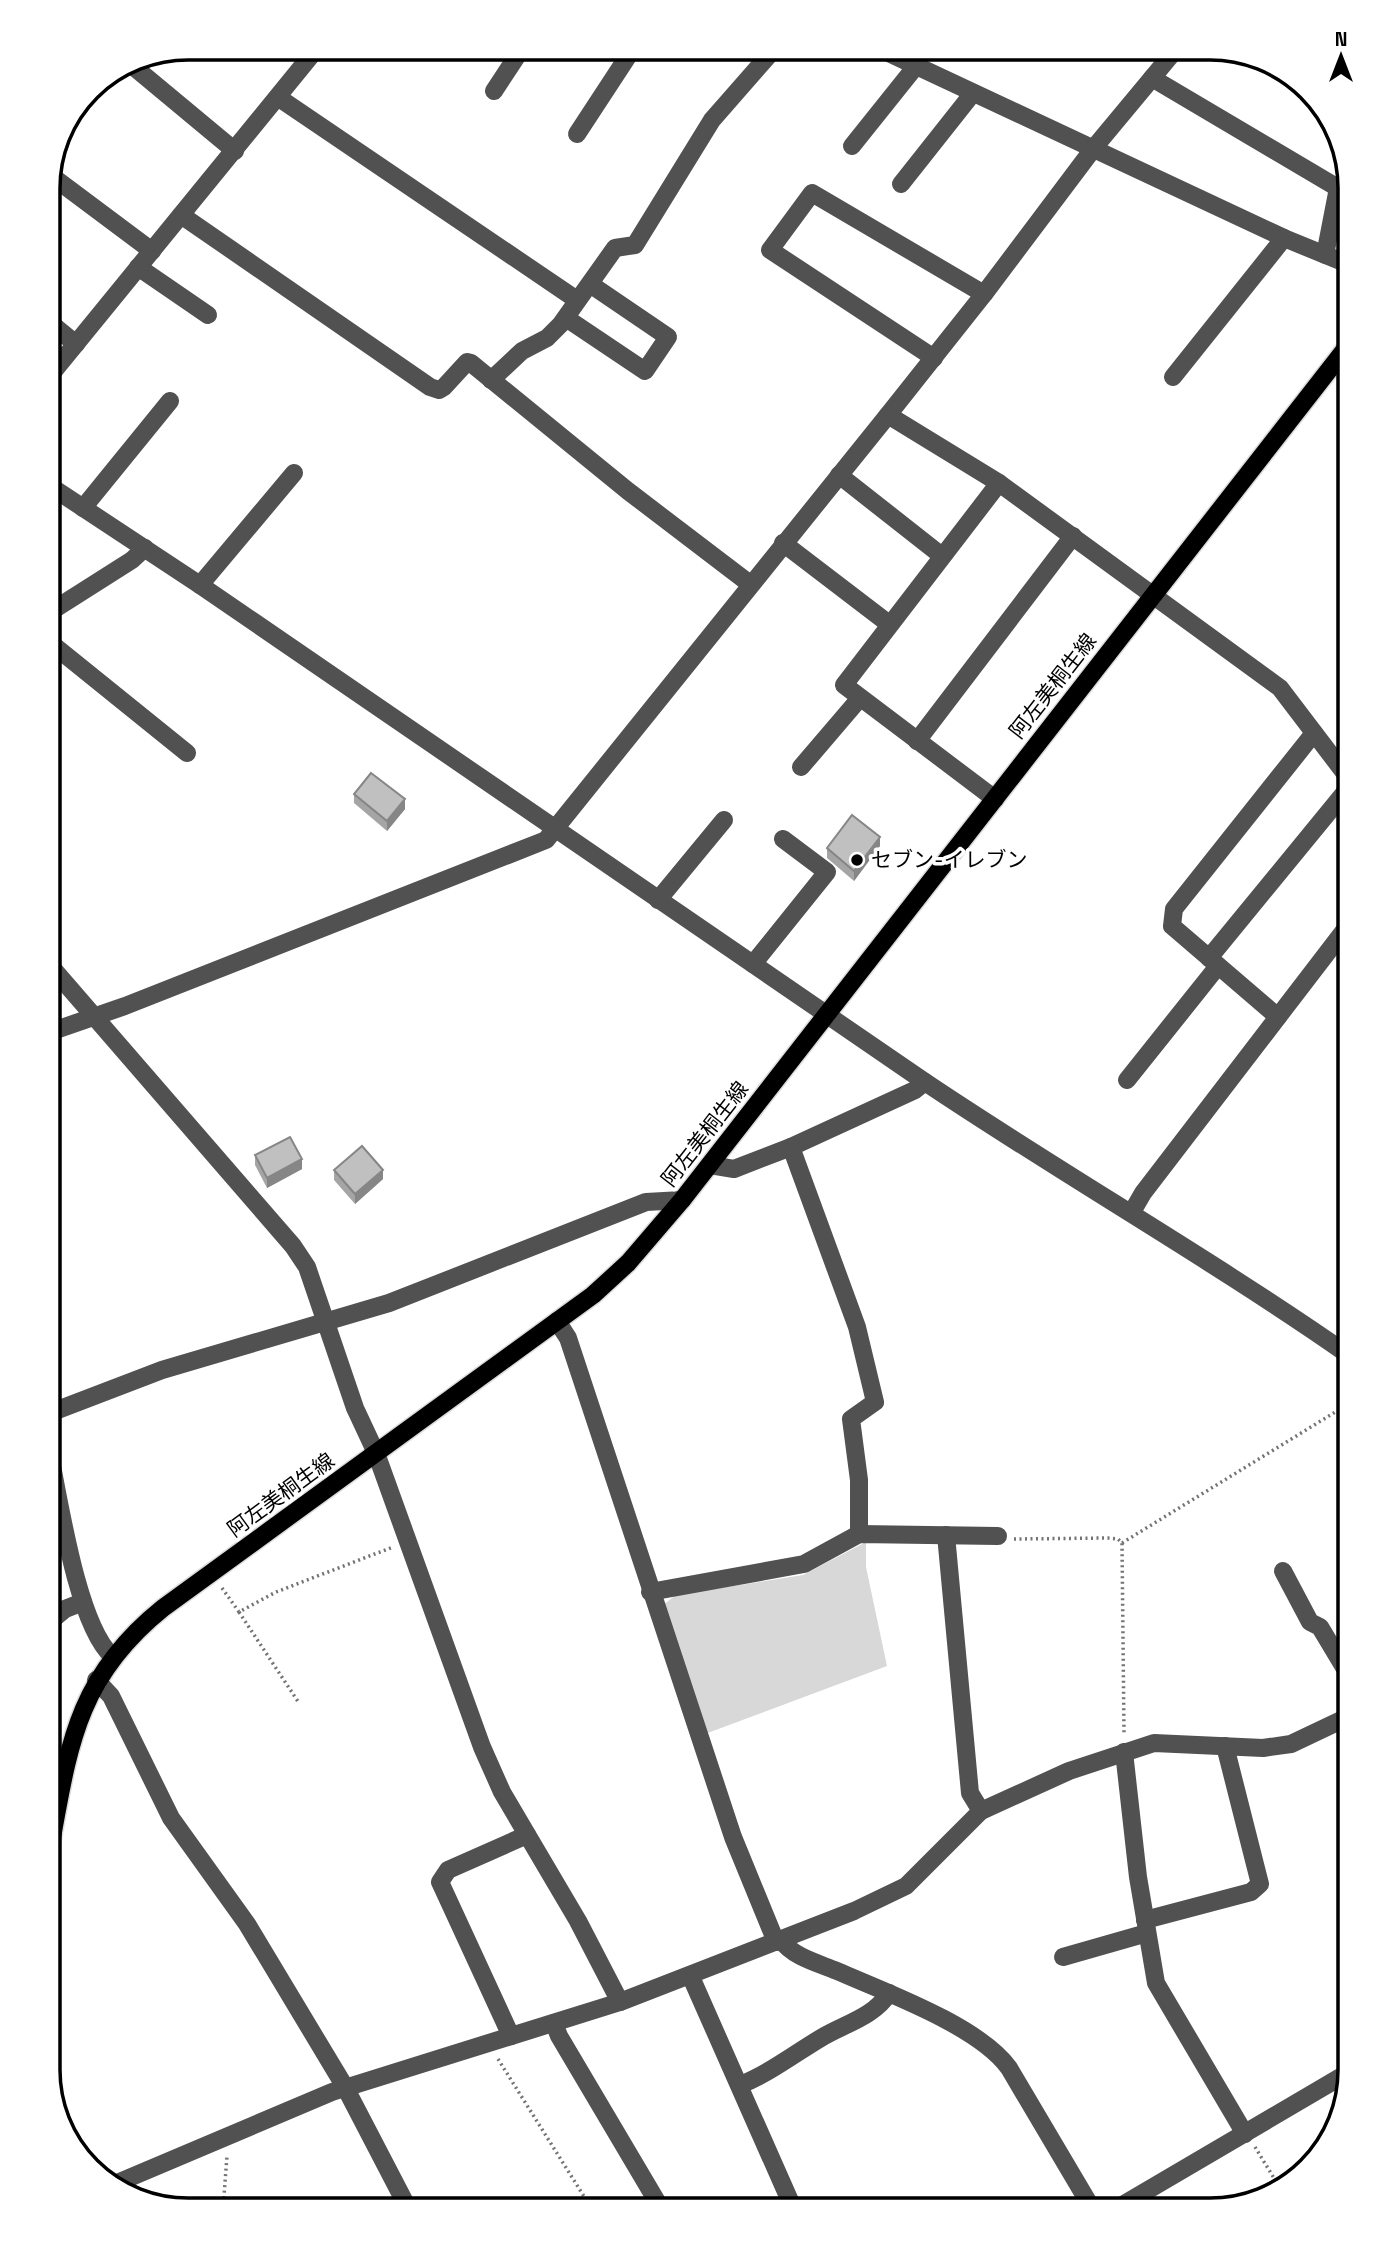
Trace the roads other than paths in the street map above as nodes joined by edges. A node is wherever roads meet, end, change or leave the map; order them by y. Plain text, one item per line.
1 (308, 60) edge
2 (514, 60) edge
3 (625, 60) edge
4 (765, 60) edge
5 (903, 60) edge
6 (1167, 60) edge
7 (916, 66) junction
8 (137, 70) edge
9 (1152, 78) junction
10 (494, 91) dead end
11 (973, 93) junction
12 (279, 98) junction
13 (577, 134) dead end
14 (852, 146) dead end
15 (1093, 149) junction
16 (235, 151) junction
17 (60, 183) edge
18 (901, 184) dead end
19 (181, 215) junction
20 (1284, 238) junction
21 (152, 251) junction
22 (1325, 255) junction
23 (1338, 260) edge
24 (138, 267) junction
25 (590, 284) junction
26 (984, 294) junction
27 (577, 300) junction
28 (208, 315) dead end
29 (566, 318) junction
30 (60, 331) edge
31 (76, 344) junction
32 (934, 358) junction
33 (1338, 358) edge
34 (60, 363) edge
35 (1173, 377) dead end
36 (491, 380) junction
37 (170, 401) dead end
38 (888, 415) junction
39 (294, 472) dead end
40 (839, 475) junction
41 (999, 483) junction
42 (60, 493) edge
43 (83, 508) junction
44 (1073, 536) junction
45 (783, 543) junction
46 (145, 548) junction
47 (943, 556) junction
48 (750, 584) junction
49 (200, 585) junction
50 (1153, 594) junction
51 (60, 606) edge
52 (889, 624) junction
53 (60, 651) edge
54 (860, 698) junction
55 (1314, 733) junction
56 (917, 741) junction
57 (187, 754) dead end
58 (1338, 764) edge
59 (801, 767) dead end
60 (995, 799) junction
61 (1338, 802) edge
62 (724, 820) dead end
63 (556, 829) junction
64 (783, 839) dead end
65 (658, 900) junction
66 (1338, 939) edge
67 (1214, 962) junction
68 (753, 964) junction
69 (60, 977) edge
70 (826, 1016) junction
71 (96, 1017) junction
72 (1278, 1017) junction
73 (60, 1029) edge
74 (1128, 1080) dead end
75 (925, 1082) junction
76 (791, 1147) junction
77 (710, 1165) junction
78 (682, 1200) junction
79 (1132, 1212) junction
80 (325, 1321) junction
81 (557, 1321) junction
82 (1338, 1348) edge
83 (60, 1409) edge
84 (376, 1453) junction
85 (60, 1513) edge
86 (859, 1534) junction
87 (946, 1535) junction
88 (998, 1536) road end
89 (1283, 1571) dead end
90 (650, 1592) junction
91 (83, 1602) junction
92 (60, 1614) edge
93 (112, 1656) junction
94 (1338, 1657) edge
95 (96, 1680) junction
96 (1338, 1722) edge
97 (1225, 1746) junction
98 (1124, 1752) junction
99 (60, 1802) edge
100 (981, 1811) junction
101 (527, 1835) junction
102 (1146, 1927) junction
103 (778, 1941) junction
104 (1063, 1957) dead end
105 (691, 1976) junction
106 (889, 1993) junction
107 (620, 2002) junction
108 (554, 2023) junction
109 (511, 2036) junction
110 (1337, 2079) edge
111 (740, 2085) junction
112 (345, 2087) junction
113 (1245, 2134) junction
114 (124, 2180) edge
115 (402, 2197) edge
116 (655, 2197) edge
117 (789, 2198) edge
118 (1086, 2198) edge
119 (1135, 2198) edge

1 - 12 street
2 - 10 street
3 - 13 street
4 - 25 street
5 - 7 street
6 - 9 street
7 - 11 street
7 - 14 street
8 - 16 street
9 - 15 street
9 - 22 street
11 - 15 street
11 - 18 street
12 - 16 street
12 - 27 street
15 - 20 street
15 - 26 street
16 - 19 street
17 - 21 street
19 - 21 street
19 - 36 street
20 - 22 street
20 - 35 street
21 - 24 street
22 - 23 street
24 - 28 street
24 - 31 street
25 - 27 street
25 - 29 street
26 - 32 street
26 - 32 street
27 - 29 street
29 - 36 street
30 - 31 street
31 - 34 street
32 - 38 street
33 - 50 main road, 阿左美桐生線
36 - 48 street
37 - 43 street
38 - 40 street
38 - 41 street
39 - 49 street
40 - 45 street
40 - 47 street
41 - 44 street
41 - 47 street
42 - 43 street
43 - 46 street
44 - 50 street
44 - 56 street
45 - 48 street
45 - 52 street
46 - 49 street
46 - 51 street
47 - 52 street
48 - 63 street
49 - 63 street
50 - 55 street
50 - 60 main road, 阿左美桐生線
52 - 54 street
53 - 57 street
54 - 56 street
54 - 59 street
55 - 58 street
55 - 67 street
56 - 60 street
60 - 70 main road, 阿左美桐生線
61 - 67 street
62 - 65 street
63 - 65 street
63 - 71 street
64 - 68 street
65 - 68 street
66 - 72 street
67 - 72 street
67 - 74 street
68 - 70 street
69 - 71 street
70 - 75 street
70 - 77 main road, 阿左美桐生線
71 - 73 street
71 - 80 street
72 - 79 street
75 - 76 street
75 - 79 street
76 - 77 street
76 - 86 street
77 - 78 main road, 阿左美桐生線
78 - 80 street
78 - 81 main road, 阿左美桐生線
79 - 82 street
80 - 83 street
80 - 84 street
81 - 84 main road, 阿左美桐生線
81 - 90 street
84 - 93 main road, 阿左美桐生線
84 - 101 street
85 - 91 street
86 - 87 street
86 - 90 street
87 - 88 street
87 - 100 street
89 - 94 street
90 - 103 street
91 - 92 street
91 - 93 street
93 - 95 main road, 阿左美桐生線
95 - 99 main road, 阿左美桐生線
95 - 112 street
96 - 97 street
97 - 98 street
97 - 102 street
98 - 100 street
98 - 102 street
100 - 103 street
101 - 107 street
101 - 109 street
102 - 104 street
102 - 113 street
103 - 105 street
103 - 106 street
105 - 107 street
105 - 111 street
106 - 111 street
106 - 118 street
107 - 108 street
108 - 109 street
108 - 116 street
109 - 112 street
110 - 113 street
111 - 117 street
112 - 114 street
112 - 115 street
113 - 119 street

